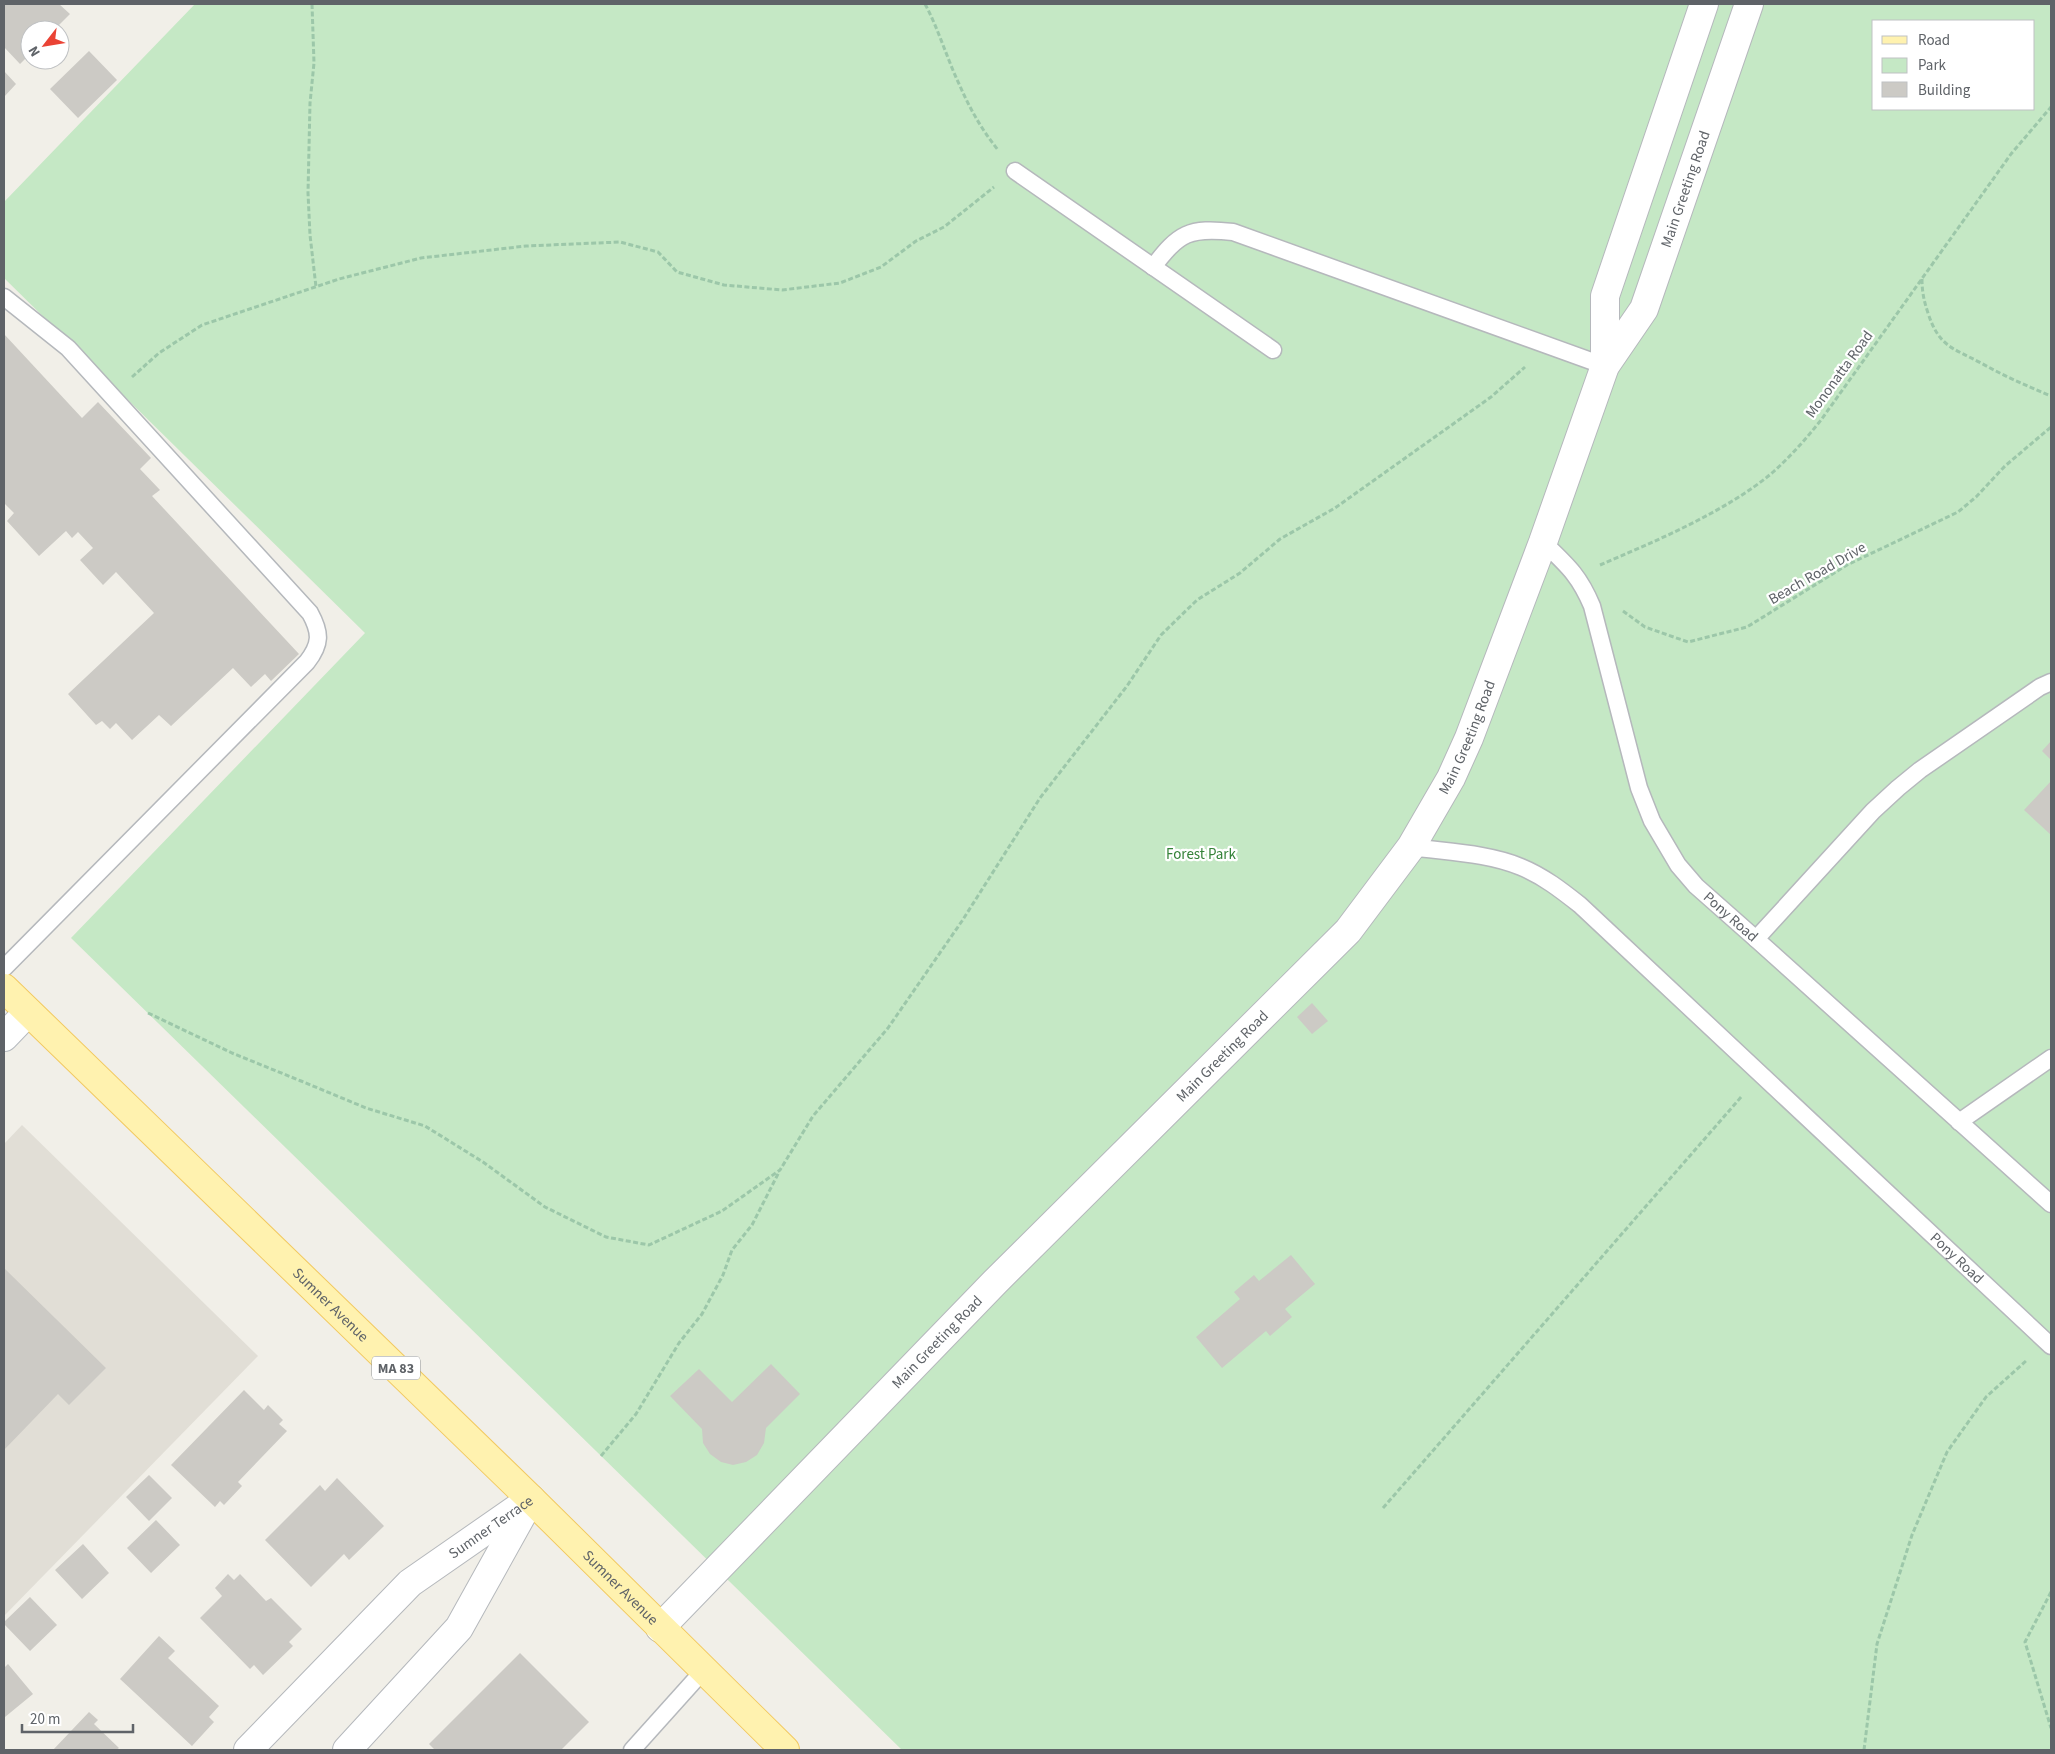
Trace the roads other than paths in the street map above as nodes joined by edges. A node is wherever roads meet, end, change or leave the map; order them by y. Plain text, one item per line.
1 (1704, 4) edge
2 (1749, 4) edge
3 (1015, 171) road end
4 (1153, 267) junction
5 (4, 297) edge
6 (1273, 350) dead end
7 (1605, 366) junction
8 (1543, 542) junction
9 (2051, 682) edge
10 (1411, 847) junction
11 (1756, 939) junction
12 (4, 968) edge
13 (4, 988) edge
14 (28, 1012) junction
15 (4, 1037) edge
16 (2051, 1058) edge
17 (1959, 1122) junction
18 (2051, 1204) edge
19 (2051, 1346) edge
20 (531, 1499) junction
21 (660, 1628) junction
22 (703, 1670) junction
23 (248, 1750) edge
24 (347, 1750) edge
25 (632, 1750) edge
26 (785, 1750) edge

1 - 7 street, Main Greeting Road
2 - 7 street, Main Greeting Road
3 - 4 lane
4 - 6 lane
4 - 7 lane
5 - 12 lane
7 - 8 street, Main Greeting Road
8 - 10 street, Main Greeting Road
8 - 11 lane, Pony Road
9 - 11 lane
10 - 19 lane, Pony Road
10 - 21 street, Main Greeting Road
11 - 17 lane, Pony Road
13 - 14 main road, Sumner Avenue / MA 83
14 - 15 street
14 - 20 main road, Sumner Avenue / MA 83
16 - 17 lane
17 - 18 lane, Pony Road
20 - 21 main road, Sumner Avenue / MA 83
20 - 23 street, Sumner Terrace
20 - 24 street, Sumner Terrace
21 - 22 main road, Sumner Avenue / MA 83
22 - 25 lane
22 - 26 main road, Sumner Avenue / MA 83

